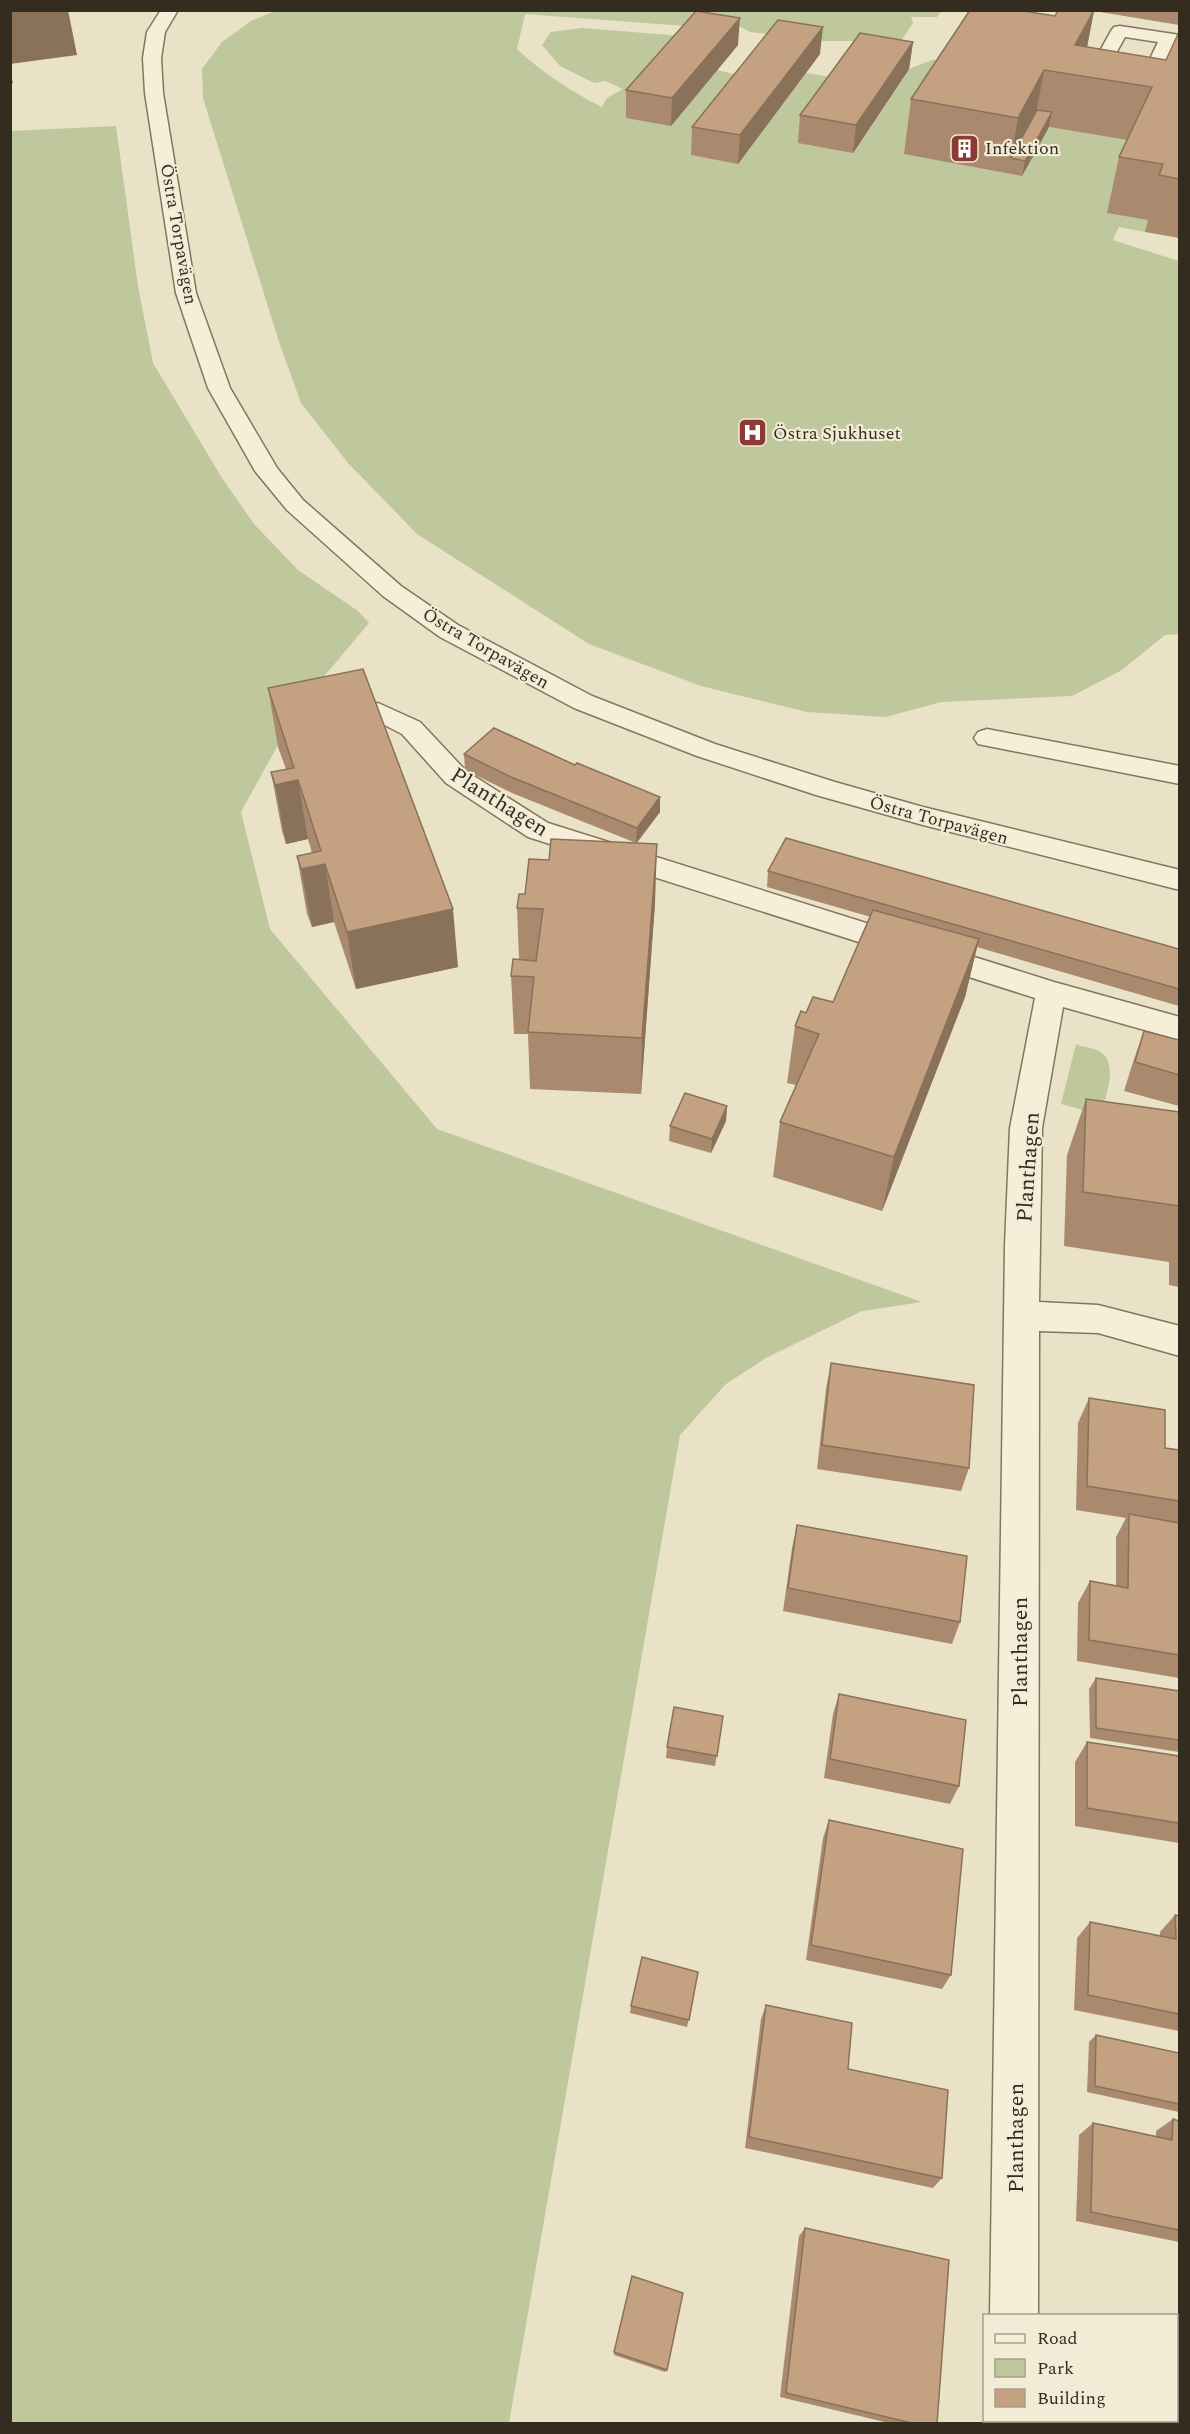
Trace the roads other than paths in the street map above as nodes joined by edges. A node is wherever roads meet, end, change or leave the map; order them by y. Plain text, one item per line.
1 (170, 10) edge
2 (1174, 39) edge
3 (378, 711) edge
4 (987, 738) dead end
5 (1179, 775) edge
6 (1179, 880) edge
7 (1051, 992) junction
8 (1179, 1029) edge
9 (1022, 1316) junction
10 (1179, 1341) edge
11 (1014, 2314) edge

1 - 6 street, Östra Torpavägen
2 - 2 street
3 - 7 street, Planthagen
4 - 5 street
7 - 8 street, Planthagen
7 - 9 street, Planthagen
9 - 10 street
9 - 11 street, Planthagen

